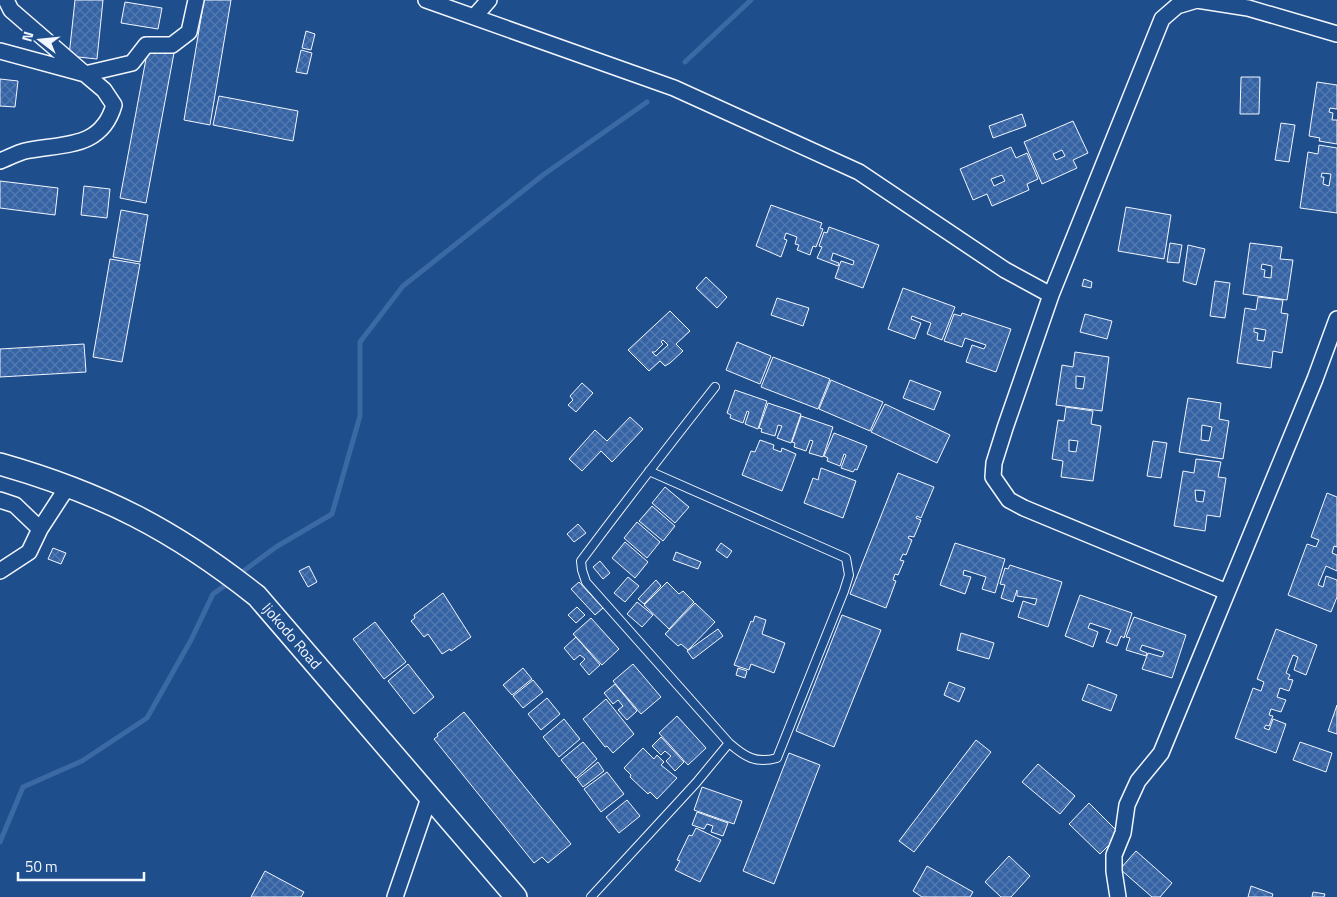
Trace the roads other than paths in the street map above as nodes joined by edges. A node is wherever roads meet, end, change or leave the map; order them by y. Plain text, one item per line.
1 (6, 0) edge
2 (196, 0) edge
3 (426, 0) edge
4 (489, 0) edge
5 (474, 17) junction
6 (1337, 34) edge
7 (0, 51) edge
8 (85, 74) junction
9 (0, 161) edge
10 (1052, 295) junction
11 (1337, 319) edge
12 (714, 386) dead end
13 (0, 464) edge
14 (649, 471) junction
15 (68, 486) junction
16 (0, 500) edge
17 (40, 529) junction
18 (0, 571) edge
19 (1227, 592) junction
20 (729, 743) junction
21 (429, 798) junction
22 (395, 897) edge
23 (516, 897) edge
24 (591, 897) edge
25 (1118, 897) edge

1 - 8 street
2 - 8 street
3 - 5 street
4 - 5 street
5 - 10 street
6 - 10 street
7 - 8 street
8 - 9 street
10 - 19 street
11 - 19 street
12 - 14 lane
13 - 15 main road, Ijokodo Road
14 - 20 lane
14 - 20 lane
15 - 17 street
15 - 21 main road, Ijokodo Road
16 - 17 street
17 - 18 street
19 - 25 street
20 - 24 lane
21 - 22 street
21 - 23 main road, Ijokodo Road

